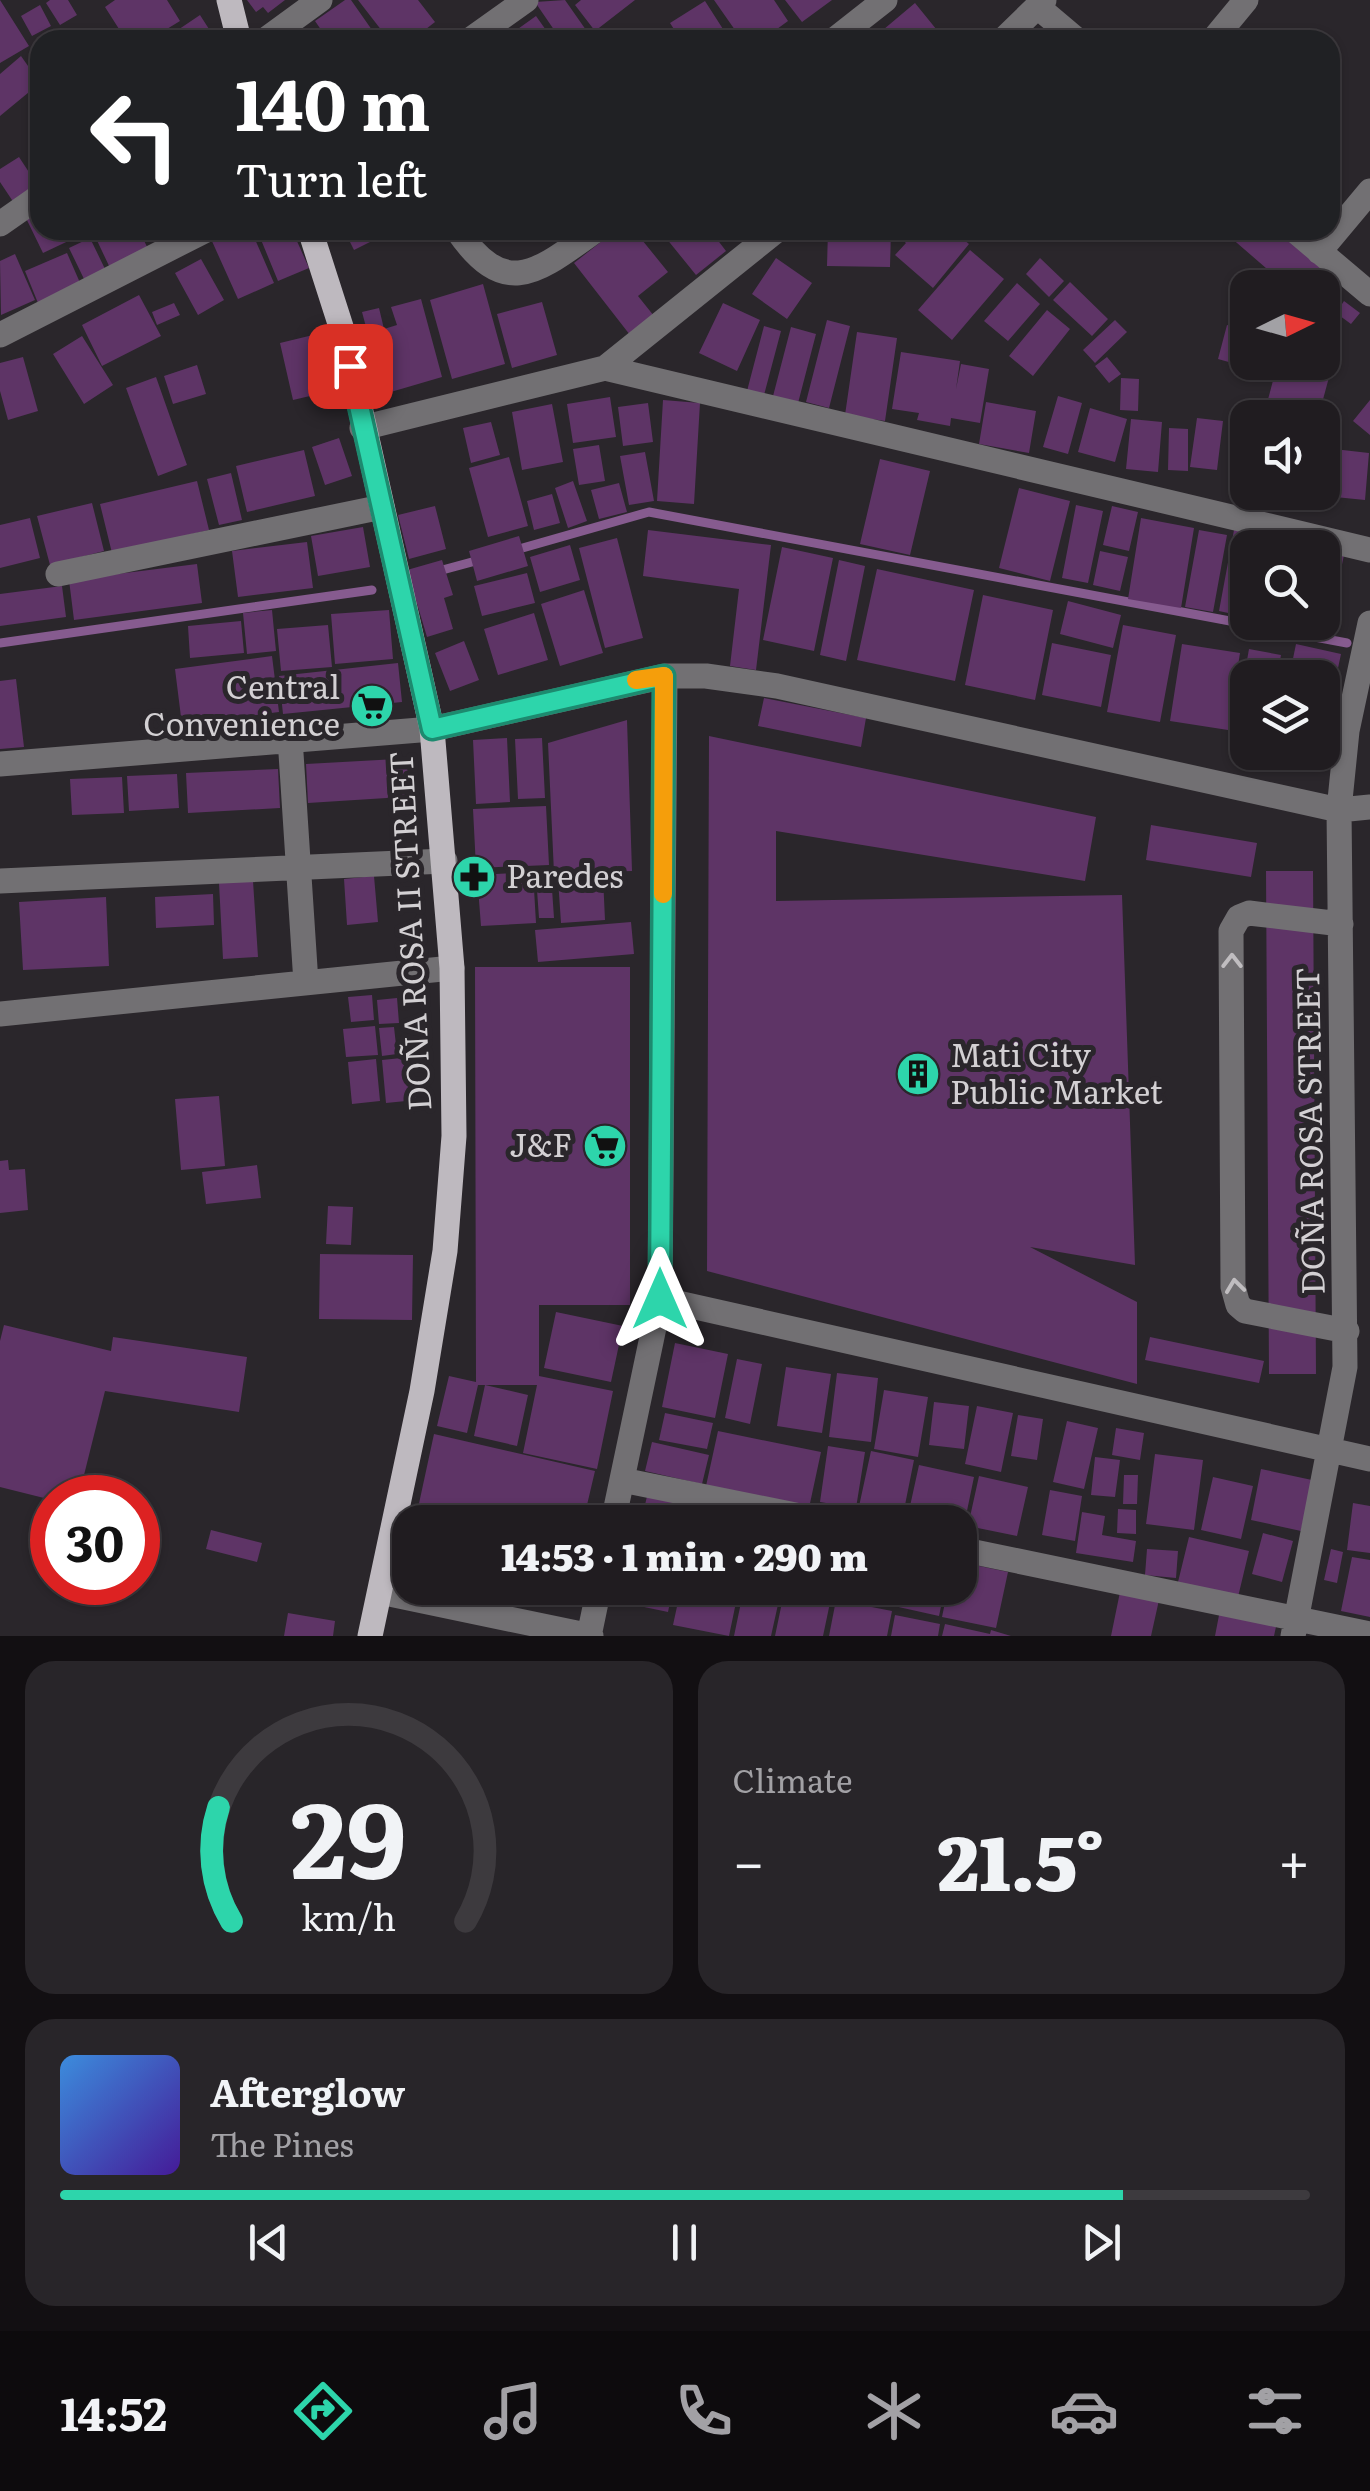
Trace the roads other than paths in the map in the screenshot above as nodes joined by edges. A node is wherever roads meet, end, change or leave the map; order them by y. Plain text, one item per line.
1 (230, 0) edge
2 (320, 0) edge
3 (526, 0) edge
4 (885, 0) edge
5 (1246, 0) edge
6 (1041, 4) edge
7 (237, 30) edge
8 (279, 30) edge
9 (484, 30) edge
10 (847, 30) edge
11 (1014, 30) edge
12 (1066, 30) edge
13 (1221, 30) edge
14 (1370, 191) edge
15 (30, 203) edge
16 (0, 224) edge
17 (1340, 227) edge
18 (186, 240) edge
19 (313, 240) edge
20 (464, 240) edge
21 (582, 240) edge
22 (764, 240) edge
23 (1305, 240) edge
24 (1329, 240) edge
25 (1319, 252) junction
26 (1370, 294) edge
27 (0, 335) edge
28 (604, 368) junction
29 (362, 428) junction
30 (382, 507) junction
31 (1370, 550) edge
32 (58, 574) dead end
33 (1370, 623) edge
34 (664, 676) junction
35 (432, 729) junction
36 (290, 738) junction
37 (0, 764) edge
38 (1370, 806) edge
39 (1339, 810) junction
40 (446, 862) junction
41 (299, 868) junction
42 (0, 881) edge
43 (1340, 924) junction
44 (452, 968) junction
45 (306, 983) junction
46 (0, 1014) edge
47 (1357, 1158) edge
48 (660, 1299) junction
49 (1347, 1330) junction
50 (1331, 1451) junction
51 (1370, 1458) edge
52 (622, 1480) junction
53 (617, 1505) edge
54 (746, 1505) edge
55 (977, 1553) edge
56 (380, 1592) junction
57 (596, 1605) edge
58 (1295, 1627) edge
59 (1370, 1634) edge
60 (370, 1636) edge
61 (590, 1636) edge

1 - 7 main road
2 - 8 street
3 - 9 street
4 - 10 street
5 - 13 street
6 - 11 street
6 - 12 street
14 - 17 street
15 - 16 street
18 - 27 street
19 - 29 main road, DOÑA ROSA II STREET
20 - 21 street
22 - 28 street
23 - 25 street
24 - 25 street
25 - 26 street
28 - 29 street
28 - 31 street
29 - 30 main road, DOÑA ROSA II STREET
30 - 32 street
30 - 35 main road, DOÑA ROSA II STREET
33 - 39 street, DOÑA ROSA STREET
34 - 35 street
34 - 39 street
34 - 48 street
35 - 36 street
35 - 40 main road, DOÑA ROSA II STREET
36 - 37 street
36 - 41 street
38 - 39 street
39 - 43 street, DOÑA ROSA STREET
40 - 41 street
40 - 44 main road, DOÑA ROSA II STREET
41 - 42 street
41 - 45 street
43 - 47 street, DOÑA ROSA STREET
49 -> 43 street
44 - 45 street
44 - 56 main road, DOÑA ROSA II STREET
45 - 46 street
47 - 49 street, DOÑA ROSA STREET
48 - 50 street
48 - 52 street
49 - 50 street, DOÑA ROSA STREET
50 - 51 street
50 - 58 street, DOÑA ROSA STREET
52 - 53 street
52 - 54 street
55 - 58 street
56 - 60 main road, DOÑA ROSA II STREET
56 - 61 street
57 - 61 street
58 - 59 street

